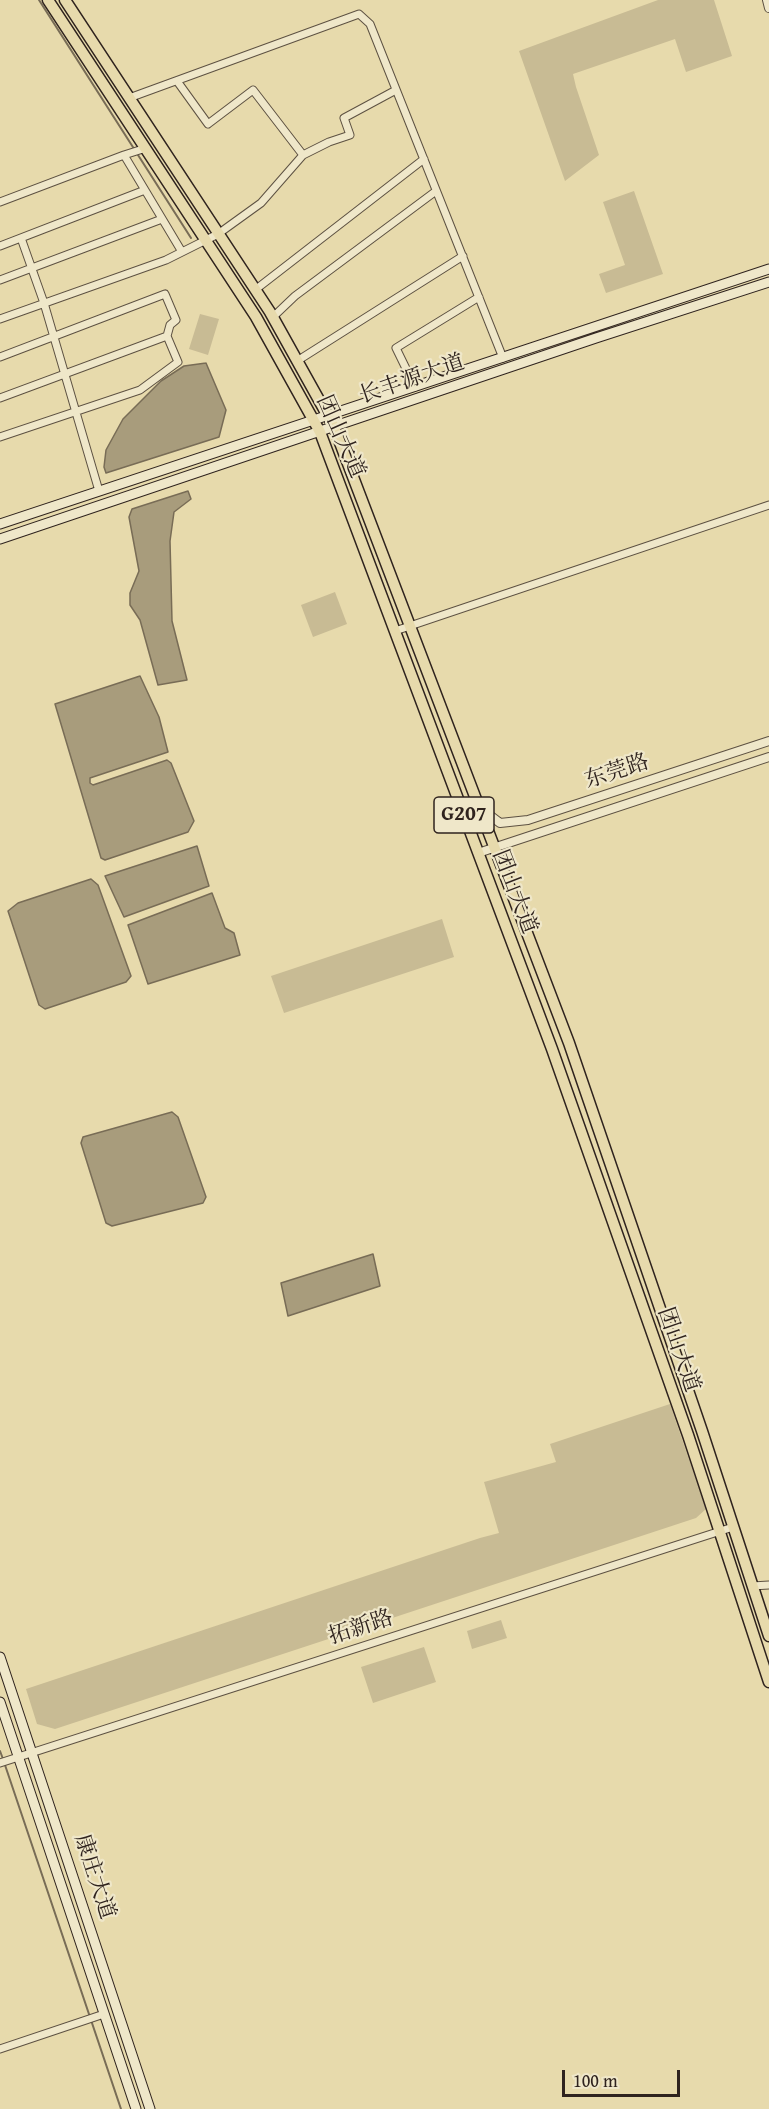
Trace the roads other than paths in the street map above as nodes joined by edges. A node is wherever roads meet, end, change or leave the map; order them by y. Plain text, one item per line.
1 (48, 0) edge
2 (65, 0) edge
3 (767, 0) edge
4 (769, 8) edge
5 (177, 81) junction
6 (396, 90) junction
7 (129, 98) junction
8 (146, 148) junction
9 (124, 155) junction
10 (303, 155) junction
11 (424, 159) junction
12 (145, 190) junction
13 (436, 191) junction
14 (0, 202) edge
15 (162, 219) junction
16 (218, 234) junction
17 (21, 238) junction
18 (206, 240) junction
19 (0, 246) edge
20 (182, 252) junction
21 (463, 256) junction
22 (31, 268) junction
23 (769, 270) edge
24 (0, 280) edge
25 (769, 282) edge
26 (255, 290) junction
27 (479, 297) junction
28 (44, 303) junction
29 (273, 317) junction
30 (0, 319) edge
31 (53, 336) junction
32 (167, 336) junction
33 (0, 357) edge
34 (503, 357) junction
35 (297, 362) junction
36 (64, 375) junction
37 (415, 387) junction
38 (0, 398) edge
39 (76, 412) junction
40 (328, 416) junction
41 (314, 420) junction
42 (334, 427) junction
43 (320, 432) junction
44 (0, 437) edge
45 (99, 491) junction
46 (769, 505) edge
47 (0, 524) edge
48 (0, 539) edge
49 (410, 626) junction
50 (395, 631) junction
51 (769, 741) edge
52 (769, 757) edge
53 (479, 807) junction
54 (495, 847) junction
55 (478, 853) junction
56 (733, 1527) junction
57 (719, 1532) junction
58 (769, 1585) edge
59 (752, 1586) junction
60 (769, 1636) edge
61 (0, 1657) edge
62 (769, 1682) edge
63 (0, 1702) edge
64 (32, 1753) junction
65 (18, 1757) junction
66 (0, 1763) edge
67 (104, 2014) junction
68 (0, 2049) edge
69 (136, 2109) edge
70 (150, 2109) edge

1 - 8 highway, 团山大道 / G207
2 - 7 highway, 团山大道 / G207
3 - 4 street
5 - 6 street
5 - 7 street
5 - 10 street
6 - 10 street
6 - 11 street
7 - 16 highway, 团山大道 / G207
8 - 9 street
8 - 18 highway, 团山大道 / G207
9 - 12 street
9 - 14 street
10 - 16 street
11 - 13 street
11 - 26 street
12 - 15 street
12 - 17 street
13 - 21 street
13 - 29 street
15 - 20 street
15 - 22 street
16 - 18 street
16 - 26 highway, 团山大道 / G207
17 - 19 street
17 - 22 street
18 - 20 street
18 - 41 highway, 团山大道 / G207
20 - 28 street
21 - 27 street
21 - 35 street
22 - 24 street
22 - 28 street
23 - 34 main road, 长丰源大道
25 - 42 main road, 长丰源大道
26 - 29 highway, 团山大道 / G207
27 - 34 street
27 - 37 street
28 - 30 street
28 - 31 street
29 - 35 highway, 团山大道 / G207
31 - 32 street
31 - 33 street
31 - 36 street
32 - 36 street
32 - 39 street
34 - 37 main road, 长丰源大道
35 - 40 highway, 团山大道 / G207
36 - 38 street
36 - 39 street
37 - 40 main road, 长丰源大道
39 - 44 street
39 - 45 street
40 - 41 main road, 长丰源大道
40 - 42 highway, 团山大道 / G207
41 - 43 highway, 团山大道 / G207
41 - 45 main road, 长丰源大道
42 - 43 main road, 长丰源大道
42 - 49 highway, 团山大道 / G207
43 - 48 main road, 长丰源大道
43 - 50 highway, 团山大道 / G207
45 - 47 main road, 长丰源大道
46 - 49 street
49 - 50 street
49 - 53 highway, 团山大道 / G207
50 - 55 highway, 团山大道 / G207
51 - 53 street, 东莞路
52 - 54 street, 东莞路
53 - 54 highway, 团山大道 / G207
54 - 55 street, 东莞路
54 - 56 highway, 团山大道 / G207
55 - 57 highway, 团山大道 / G207
56 - 57 street, 拓新路
56 - 59 highway, 团山大道 / G207
57 - 62 highway, 团山大道 / G207
57 - 64 street, 拓新路
58 - 59 street
59 - 60 highway, 团山大道 / G207
61 - 64 main road, 康庄大道
63 - 65 main road, 康庄大道
64 - 65 street, 拓新路
64 - 70 main road, 康庄大道
65 - 66 street, 拓新路
65 - 67 main road, 康庄大道
67 - 68 street
67 - 69 main road, 康庄大道

